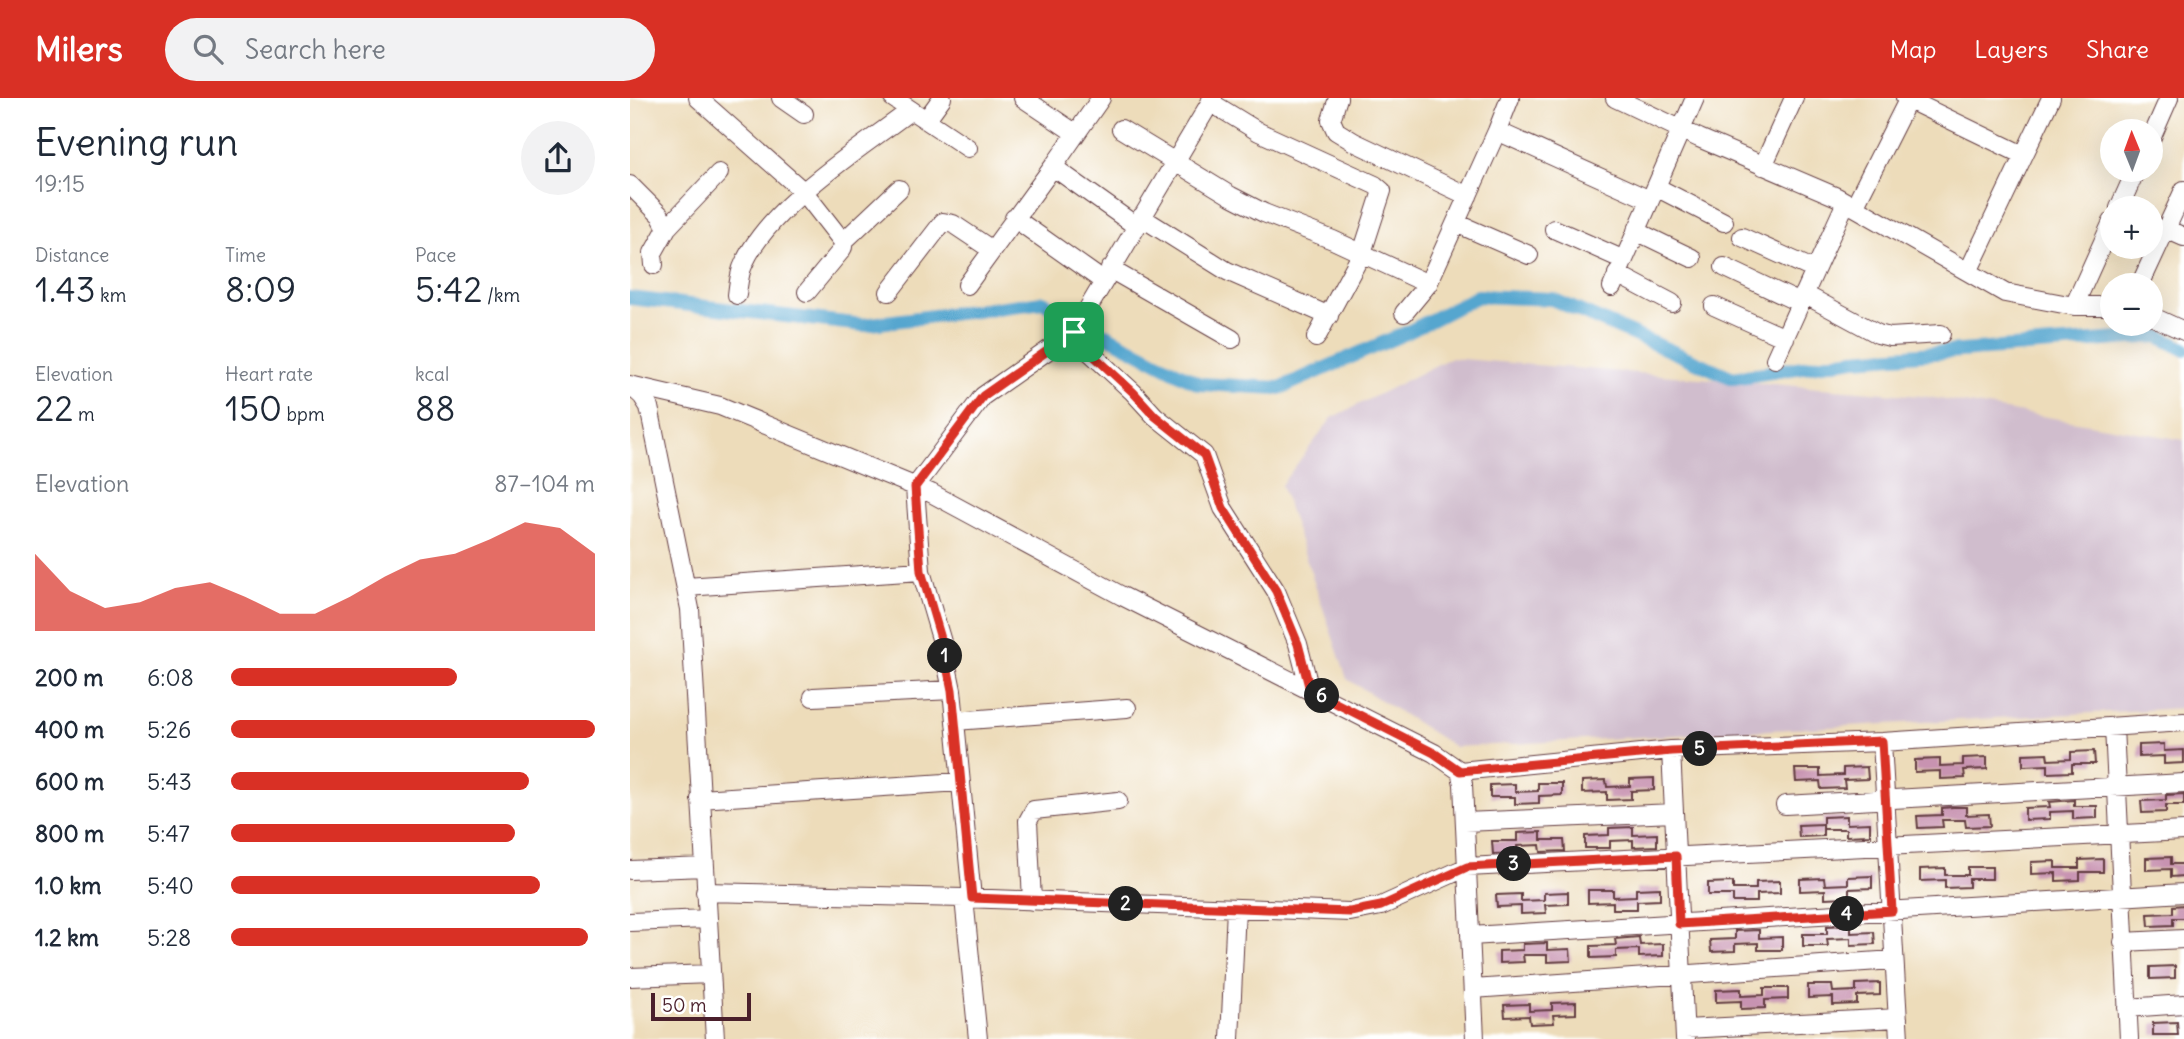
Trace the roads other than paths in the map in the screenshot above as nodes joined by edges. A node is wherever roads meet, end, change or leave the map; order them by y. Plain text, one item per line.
1 (698, 98) edge
2 (781, 98) edge
3 (893, 98) edge
4 (942, 98) edge
5 (1023, 98) edge
6 (1101, 98) edge
7 (1338, 98) edge
8 (1510, 98) edge
9 (1615, 98) edge
10 (1695, 98) edge
11 (1794, 98) edge
12 (2050, 98) edge
13 (2169, 98) edge
14 (1908, 99) edge
15 (1206, 101) edge
16 (911, 110) junction
17 (804, 114) dead end
18 (2160, 119) edge
19 (926, 120) junction
20 (1122, 129) dead end
21 (1681, 129) junction
22 (1497, 131) junction
23 (1075, 133) junction
24 (968, 148) dead end
25 (2024, 155) junction
26 (1175, 162) junction
27 (1055, 164) junction
28 (1763, 166) junction
29 (719, 173) dead end
30 (630, 185) edge
31 (899, 190) dead end
32 (2184, 190) edge
33 (804, 192) junction
34 (1653, 193) junction
35 (1468, 196) junction
36 (1850, 204) junction
37 (1014, 218) junction
38 (1139, 222) junction
39 (1724, 222) dead end
40 (1456, 223) junction
41 (667, 228) junction
42 (1555, 229) dead end
43 (2166, 229) junction
44 (1636, 231) junction
45 (1742, 237) dead end
46 (2184, 237) edge
47 (843, 242) junction
48 (2100, 249) edge
49 (992, 250) junction
50 (1362, 253) junction
51 (1529, 255) dead end
52 (1692, 258) dead end
53 (654, 265) dead end
54 (1724, 267) dead end
55 (1815, 270) junction
56 (1968, 272) junction
57 (1618, 273) junction
58 (2146, 273) edge
59 (1107, 275) junction
60 (1428, 284) junction
61 (967, 285) dead end
62 (807, 292) dead end
63 (889, 292) dead end
64 (737, 295) dead end
65 (1802, 299) junction
66 (1672, 303) dead end
67 (1714, 306) dead end
68 (2074, 306) junction
69 (2100, 306) edge
70 (1404, 313) dead end
71 (1329, 316) junction
72 (2163, 321) edge
73 (1075, 329) junction
74 (2184, 331) edge
75 (1941, 334) dead end
76 (1316, 338) dead end
77 (1785, 338) junction
78 (1232, 339) dead end
79 (1775, 359) dead end
80 (632, 386) edge
81 (915, 487) junction
82 (921, 571) junction
83 (686, 587) junction
84 (952, 690) junction
85 (1310, 690) junction
86 (813, 697) dead end
87 (1127, 708) dead end
88 (955, 721) junction
89 (2184, 722) edge
90 (2114, 727) junction
91 (1882, 741) junction
92 (1671, 751) junction
93 (1460, 771) junction
94 (960, 782) junction
95 (2184, 783) edge
96 (2118, 786) junction
97 (700, 799) junction
98 (1885, 800) junction
99 (1118, 801) dead end
100 (1785, 805) dead end
101 (1674, 813) junction
102 (1465, 822) junction
103 (2184, 831) edge
104 (2120, 834) junction
105 (1888, 846) junction
106 (1676, 856) junction
107 (704, 867) junction
108 (1467, 867) junction
109 (630, 870) edge
110 (705, 892) junction
111 (2184, 893) edge
112 (2122, 897) junction
113 (968, 898) junction
114 (1032, 901) junction
115 (1236, 908) junction
116 (1892, 911) junction
117 (707, 919) junction
118 (630, 922) edge
119 (1679, 924) junction
120 (1471, 936) junction
121 (2184, 939) edge
122 (2123, 942) junction
123 (1894, 960) junction
124 (710, 974) junction
125 (1682, 976) junction
126 (630, 977) edge
127 (1473, 989) junction
128 (2184, 1004) edge
129 (2127, 1008) junction
130 (1898, 1018) junction
131 (1685, 1034) edge
132 (715, 1039) edge
133 (978, 1039) edge
134 (1230, 1039) edge
135 (1475, 1039) edge
136 (1899, 1039) edge
137 (2129, 1039) edge

1 - 33 street
2 - 17 street
3 - 16 street
4 - 19 street
5 - 23 street
6 - 23 street
7 - 35 street
8 - 22 street
9 - 21 street
10 - 21 street
11 - 28 street
12 - 25 street
13 - 18 street
14 - 25 street
14 - 36 street
15 - 26 street
15 - 50 street
16 - 19 street
16 - 33 street
19 - 24 street
20 - 26 street
21 - 28 street
21 - 34 street
22 - 34 street
22 - 35 street
23 - 27 street
25 - 56 street
26 - 38 street
26 - 50 street
27 - 37 street
27 - 38 street
28 - 36 street
29 - 41 street
30 - 41 street
31 - 47 street
32 - 43 street
33 - 47 street
33 - 64 street
34 - 39 street
34 - 44 street
35 - 40 street
36 - 55 street
36 - 56 street
37 - 49 street
37 - 59 street
38 - 59 street
38 - 71 street
40 - 51 street
40 - 60 street
41 - 53 street
42 - 57 street
43 - 46 street
43 - 58 street
44 - 52 street
44 - 57 street
45 - 55 street
47 - 62 street
48 - 68 street
49 - 61 street
49 - 63 street
50 - 60 street
50 - 71 street
54 - 65 street
55 - 65 street
56 - 68 street
57 - 66 street
59 - 73 street
59 - 78 street
60 - 70 street
65 - 75 street
65 - 77 street
67 - 77 street
68 - 69 street
71 - 76 street
72 - 74 street
73 - 81 street
73 - 85 street
77 - 79 street
80 - 81 street
80 - 83 street
81 - 82 street
81 - 85 street
82 - 83 street
82 - 84 street
83 - 97 street
84 - 86 street
84 - 88 street
85 - 93 street
87 - 88 street
88 - 94 street
89 - 90 street
90 - 91 street
90 - 96 street
91 - 92 street
91 - 98 street
92 - 93 street
92 - 101 street
93 - 102 street
94 - 97 street
94 - 113 street
95 - 96 street
96 - 98 street
96 - 104 street
97 - 107 street
98 - 100 street
98 - 105 street
99 - 114 street
101 - 102 street
101 - 106 street
102 - 108 street
103 - 104 street
104 - 105 street
104 - 112 street
105 - 106 street
105 - 116 street
106 - 108 street
106 - 119 street
107 - 109 street
107 - 110 street
108 - 115 street
108 - 120 street
110 - 113 street
110 - 117 street
111 - 112 street
112 - 116 street
112 - 122 street
113 - 114 street
113 - 133 street
114 - 115 street
115 - 134 street
116 - 119 street
116 - 123 street
117 - 118 street
117 - 124 street
119 - 120 street
119 - 125 street
120 - 127 street
121 - 122 street
122 - 129 street
123 - 125 street
123 - 130 street
124 - 126 street
124 - 132 street
125 - 127 street
125 - 131 street
127 - 135 street
128 - 129 street
129 - 137 street
130 - 131 street
130 - 136 street

